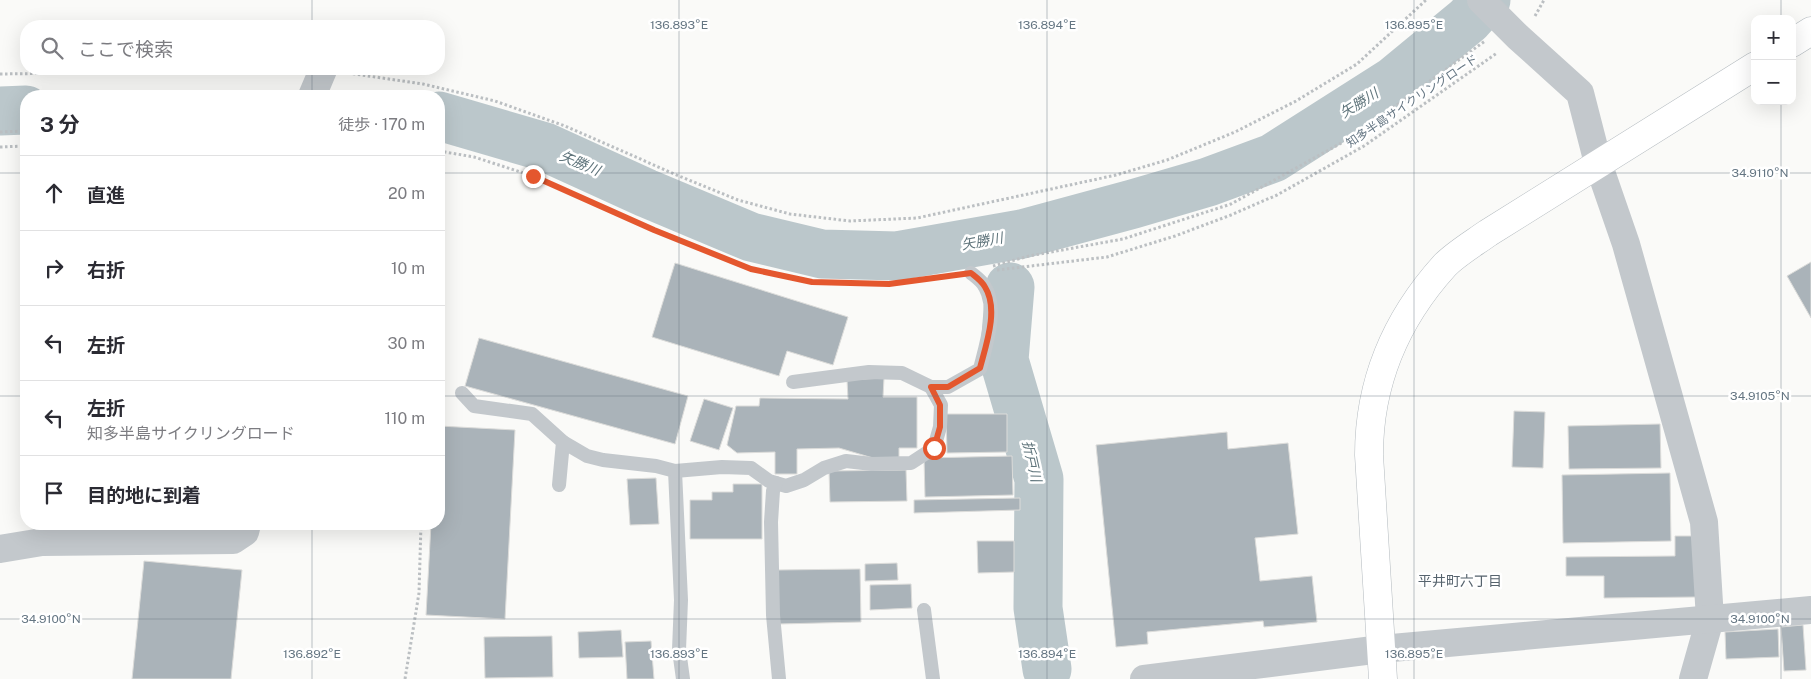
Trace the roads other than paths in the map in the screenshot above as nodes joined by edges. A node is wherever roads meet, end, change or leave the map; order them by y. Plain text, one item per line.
1 (1501, 20) edge
2 (1811, 31) edge
3 (1796, 40) edge
4 (1751, 68) edge
5 (321, 75) edge
6 (315, 90) edge
7 (1598, 163) junction
8 (971, 273) road end
9 (793, 382) dead end
10 (931, 387) junction
11 (462, 394) dead end
12 (563, 442) junction
13 (675, 471) junction
14 (776, 483) junction
15 (559, 485) dead end
16 (246, 530) edge
17 (0, 549) edge
18 (924, 610) dead end
19 (1811, 610) edge
20 (1710, 620) junction
21 (1381, 649) junction
22 (683, 679) edge
23 (779, 679) edge
24 (933, 679) edge
25 (1144, 679) edge
26 (1383, 679) edge
27 (1693, 679) edge

1 - 7 street
2 - 3 street
4 - 7 street
5 - 6 street
7 - 20 street
7 - 21 street
8 - 10 lane
9 - 10 lane
10 - 14 lane
11 - 12 lane
12 - 13 lane
12 - 15 lane
13 - 14 lane
13 - 22 lane
14 - 23 lane
16 - 17 street
18 - 24 lane
19 - 20 street
20 - 21 street
20 - 27 street
21 - 25 street
21 - 26 street

